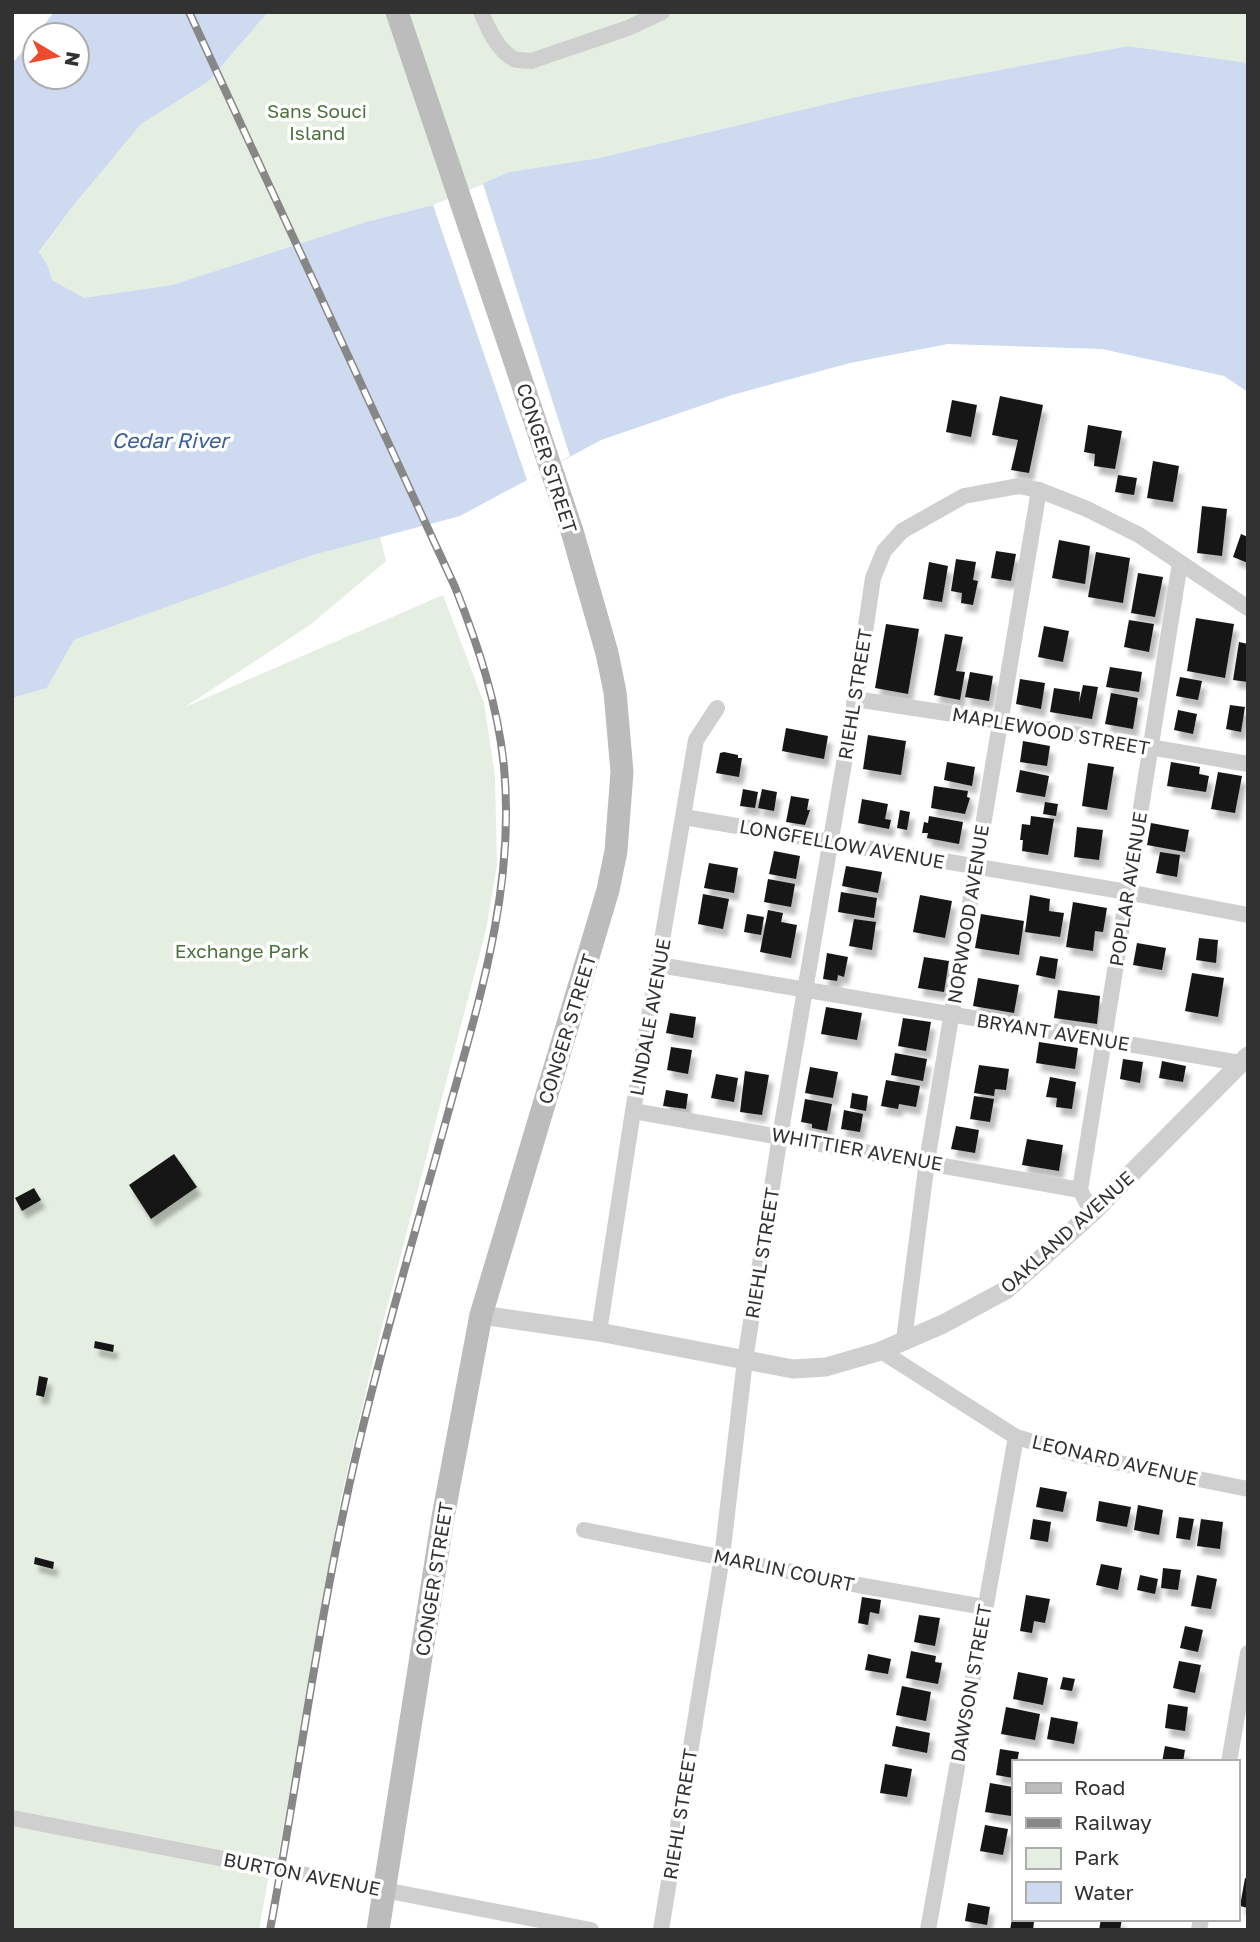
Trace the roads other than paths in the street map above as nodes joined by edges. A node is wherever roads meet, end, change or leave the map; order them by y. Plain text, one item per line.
1 (397, 12) edge
2 (481, 12) edge
3 (662, 12) edge
4 (1038, 490) junction
5 (1180, 563) junction
6 (1248, 608) edge
7 (855, 699) junction
8 (717, 708) dead end
9 (999, 721) junction
10 (1152, 748) junction
11 (1248, 764) edge
12 (684, 817) junction
13 (829, 842) junction
14 (977, 866) junction
15 (1127, 892) junction
16 (1248, 915) edge
17 (659, 965) junction
18 (804, 990) junction
19 (952, 1015) junction
20 (1104, 1040) junction
21 (1244, 1060) edge
22 (633, 1111) junction
23 (780, 1136) junction
24 (928, 1161) junction
25 (1080, 1189) junction
26 (1093, 1213) junction
27 (481, 1315) junction
28 (599, 1332) junction
29 (904, 1340) junction
30 (881, 1351) junction
31 (745, 1360) junction
32 (1016, 1437) junction
33 (1248, 1489) edge
34 (584, 1530) dead end
35 (722, 1557) junction
36 (984, 1607) junction
37 (1248, 1653) edge
38 (1228, 1760) edge
39 (12, 1818) edge
40 (385, 1890) junction
41 (378, 1930) edge
42 (592, 1930) edge
43 (661, 1930) edge
44 (928, 1930) edge

1 - 27 main road, CONGER STREET
2 - 3 street
4 - 5 street, RIEHL STREET
4 - 7 street, RIEHL STREET
4 - 9 street, NORWOOD AVENUE
5 - 6 street, RIEHL STREET
5 - 10 street, POPLAR AVENUE
7 - 9 street, MAPLEWOOD STREET
7 - 13 street, RIEHL STREET
8 - 12 street, LINDALE AVENUE
9 - 10 street, MAPLEWOOD STREET
9 - 14 street, NORWOOD AVENUE
10 - 11 street, MAPLEWOOD STREET
10 - 15 street, POPLAR AVENUE
12 - 13 street, LONGFELLOW AVENUE
12 - 17 street, LINDALE AVENUE
13 - 14 street, LONGFELLOW AVENUE
13 - 18 street, RIEHL STREET
14 - 15 street, LONGFELLOW AVENUE
14 - 19 street, NORWOOD AVENUE
15 - 16 street, LONGFELLOW AVENUE
15 - 20 street, POPLAR AVENUE
17 - 18 street, BRYANT AVENUE
17 - 22 street, LINDALE AVENUE
18 - 19 street, BRYANT AVENUE
18 - 23 street, RIEHL STREET
19 - 20 street, BRYANT AVENUE
19 - 24 street, NORWOOD AVENUE
20 - 21 street, BRYANT AVENUE
20 - 25 street, POPLAR AVENUE
21 - 26 street, OAKLAND AVENUE
22 - 23 street, WHITTIER AVENUE
22 - 28 street, LINDALE AVENUE
23 - 24 street, WHITTIER AVENUE
23 - 31 street, RIEHL STREET
24 - 25 street, WHITTIER AVENUE
24 - 29 street, NORWOOD AVENUE
25 - 26 street
26 - 29 street, OAKLAND AVENUE
27 - 28 street, OAKLAND AVENUE
27 - 40 main road, CONGER STREET
28 - 31 street, OAKLAND AVENUE
29 - 30 street, OAKLAND AVENUE
30 - 31 street, OAKLAND AVENUE
30 - 32 street, LEONARD AVENUE
31 - 35 street, RIEHL STREET
32 - 33 street, LEONARD AVENUE
32 - 36 street, DAWSON STREET
34 - 35 street, MARLIN COURT
35 - 36 street, MARLIN COURT
35 - 43 street, RIEHL STREET
36 - 44 street, DAWSON STREET
37 - 38 street
39 - 40 street, BURTON AVENUE
40 - 41 main road, CONGER STREET
40 - 42 street, BURTON AVENUE

